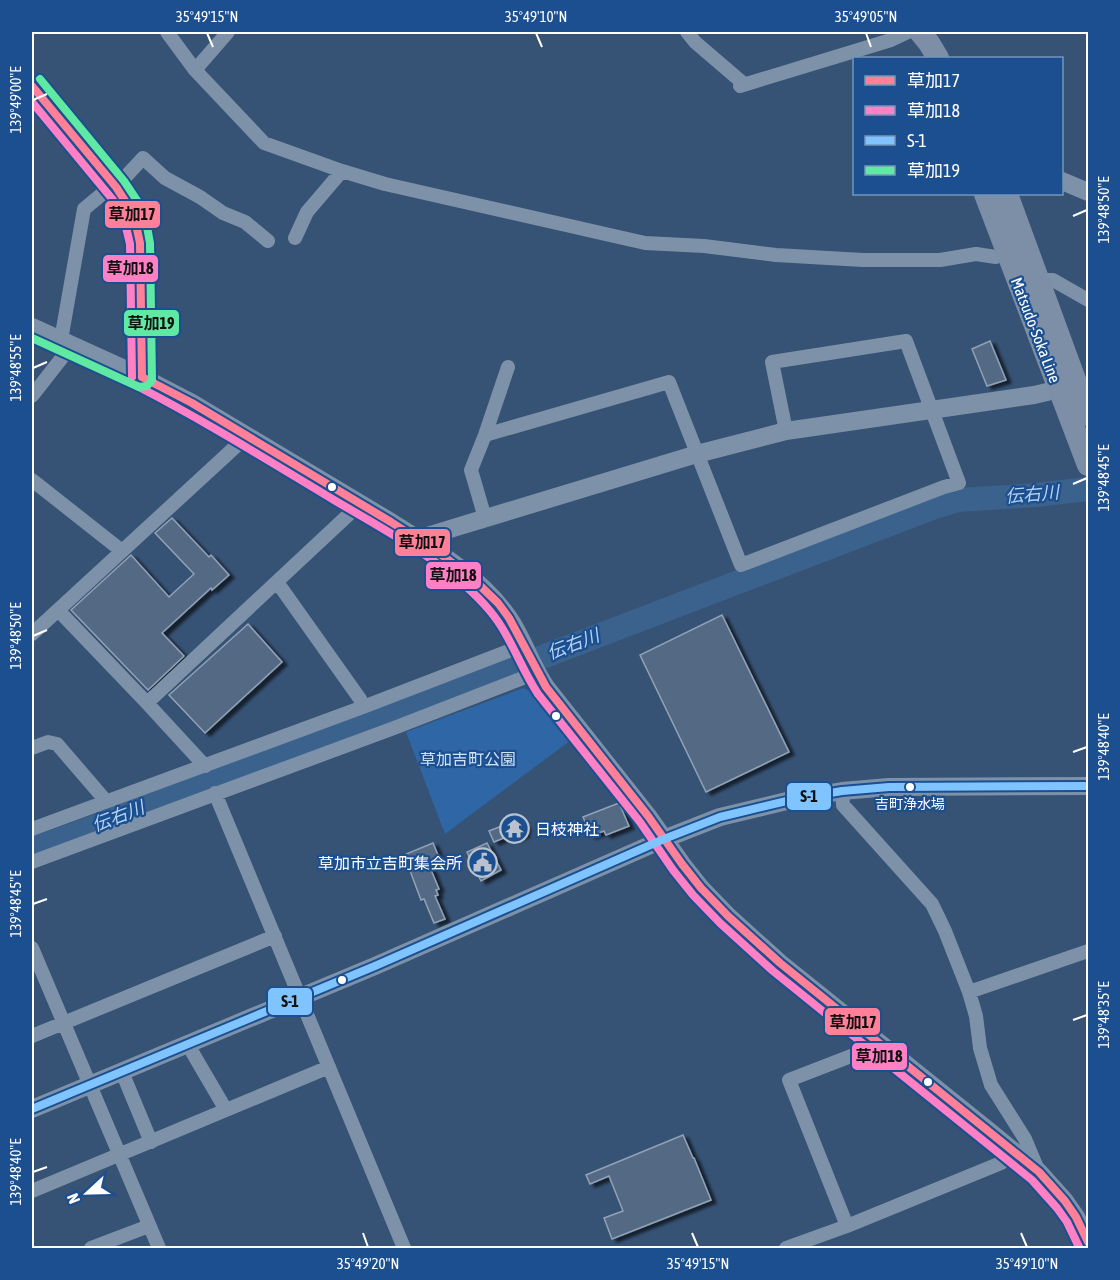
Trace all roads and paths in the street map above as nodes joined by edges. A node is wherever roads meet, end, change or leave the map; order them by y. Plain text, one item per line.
1 (167, 32) edge
2 (228, 32) edge
3 (687, 32) edge
4 (908, 32) edge
5 (919, 32) edge
6 (930, 57) edge
7 (937, 57) edge
8 (195, 70) junction
9 (32, 86) edge
10 (342, 171) junction
11 (1063, 181) edge
12 (114, 186) junction
13 (1089, 192) edge
14 (991, 195) edge
15 (992, 195) edge
16 (296, 238) dead end
17 (268, 241) dead end
18 (1008, 253) junction
19 (1040, 280) junction
20 (1089, 300) edge
21 (32, 327) edge
22 (67, 343) junction
23 (508, 367) dead end
24 (142, 377) junction
25 (1067, 385) junction
26 (32, 396) edge
27 (931, 410) junction
28 (1089, 415) edge
29 (786, 431) junction
30 (485, 435) junction
31 (246, 436) junction
32 (697, 454) junction
33 (1089, 465) edge
34 (32, 480) edge
35 (360, 504) junction
36 (485, 518) junction
37 (417, 539) junction
38 (122, 551) junction
39 (277, 582) junction
40 (58, 610) junction
41 (32, 634) edge
42 (531, 660) junction
43 (147, 703) junction
44 (363, 706) junction
45 (32, 748) edge
46 (205, 766) junction
47 (1089, 786) edge
48 (842, 791) junction
49 (215, 793) junction
50 (106, 801) junction
51 (32, 829) edge
52 (664, 839) junction
53 (32, 862) edge
54 (275, 936) junction
55 (32, 948) edge
56 (1089, 951) edge
57 (969, 992) junction
58 (300, 998) junction
59 (63, 1023) junction
60 (32, 1036) edge
61 (874, 1040) junction
62 (188, 1045) junction
63 (329, 1067) junction
64 (122, 1072) junction
65 (89, 1086) junction
66 (32, 1109) edge
67 (226, 1110) junction
68 (151, 1142) junction
69 (1013, 1151) junction
70 (118, 1155) junction
71 (1039, 1172) junction
72 (32, 1191) edge
73 (150, 1226) junction
74 (847, 1226) junction
75 (1089, 1242) edge
76 (91, 1248) edge
77 (159, 1248) edge
78 (404, 1248) edge
79 (786, 1248) edge

1 - 8 street
2 - 8 street
3 - 4 street
5 - 6 main road
5 - 7 main road
8 - 10 street
9 - 12 street
10 - 16 street
10 - 18 street
11 - 13 street
12 - 17 street
12 - 22 street
12 - 24 street
14 - 18 main road, Matsudo-Soka Line
15 - 19 main road, Matsudo-Soka Line
18 - 25 main road, Matsudo-Soka Line
19 - 20 street
19 - 25 main road, Matsudo-Soka Line
21 - 22 street
22 - 24 street
22 - 26 street
23 - 30 street
24 - 31 street
25 - 27 street
25 - 28 main road, Matsudo-Soka Line
25 - 33 main road, Matsudo-Soka Line
27 - 29 street
27 - 29 street
27 - 32 street
29 - 32 street
30 - 32 street
30 - 36 street
31 - 35 street
31 - 38 street
32 - 36 street
34 - 38 street
35 - 37 street
35 - 39 street
36 - 37 street
37 - 42 street
38 - 40 street
39 - 43 street
39 - 44 street
40 - 41 street
40 - 43 street
42 - 44 street
42 - 49 street
42 - 52 street
43 - 46 street
44 - 46 street
45 - 50 street
46 - 50 street
47 - 48 street
48 - 52 street
48 - 57 street
49 - 53 street
49 - 54 street
50 - 51 street
52 - 58 street
52 - 61 street
54 - 58 street
54 - 59 street
55 - 59 street
56 - 57 street
57 - 71 street
58 - 62 street
58 - 63 street
59 - 60 street
59 - 65 street
61 - 69 street
61 - 74 street
62 - 64 street
62 - 67 street
63 - 67 street
63 - 78 street
64 - 65 street
64 - 68 street
65 - 66 street
65 - 70 street
67 - 68 street
68 - 70 street
69 - 71 street
69 - 74 street
70 - 72 street
70 - 73 street
71 - 75 street
73 - 76 street
73 - 77 street
74 - 79 street

